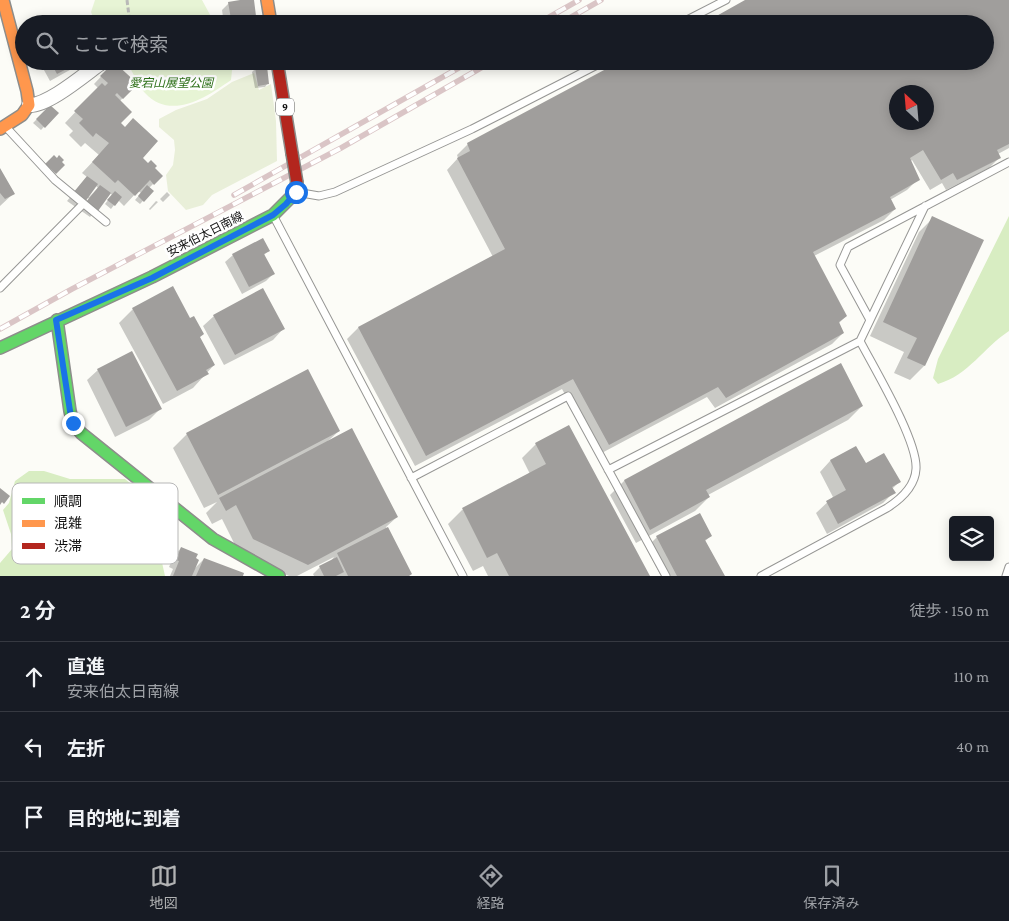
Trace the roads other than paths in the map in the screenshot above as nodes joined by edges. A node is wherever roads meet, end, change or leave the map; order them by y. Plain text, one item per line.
1 (3, 0) edge
2 (266, 0) edge
3 (726, 0) edge
4 (269, 15) edge
5 (697, 15) edge
6 (15, 48) edge
7 (21, 70) edge
8 (91, 70) edge
9 (278, 70) edge
10 (587, 70) edge
11 (29, 105) junction
12 (2, 128) edge
13 (1009, 162) edge
14 (296, 188) junction
15 (83, 204) junction
16 (925, 206) junction
17 (273, 215) junction
18 (106, 222) dead end
19 (0, 288) edge
20 (56, 320) junction
21 (870, 320) junction
22 (860, 341) junction
23 (0, 348) edge
24 (608, 470) junction
25 (411, 478) junction
26 (143, 483) edge
27 (178, 511) edge
28 (1009, 567) edge
29 (279, 576) edge
30 (463, 576) edge
31 (666, 576) edge
32 (762, 576) edge
33 (1006, 576) edge

1 - 6 street
2 - 4 street
3 - 5 lane
7 - 11 street
8 - 11 street
9 - 14 street, 9, bridge
10 - 14 lane
11 - 12 street
12 - 15 lane
13 - 16 lane
14 - 17 street, 安来伯太日南線
15 - 18 lane
15 - 19 lane
16 - 21 lane
16 - 21 lane
17 - 20 street, 安来伯太日南線
17 - 25 lane
20 - 23 street, 安来伯太日南線
20 - 26 street
21 - 22 lane
22 - 24 lane
22 - 32 lane
24 - 25 lane
24 - 31 lane
25 - 30 lane
27 - 29 street
28 - 33 lane

